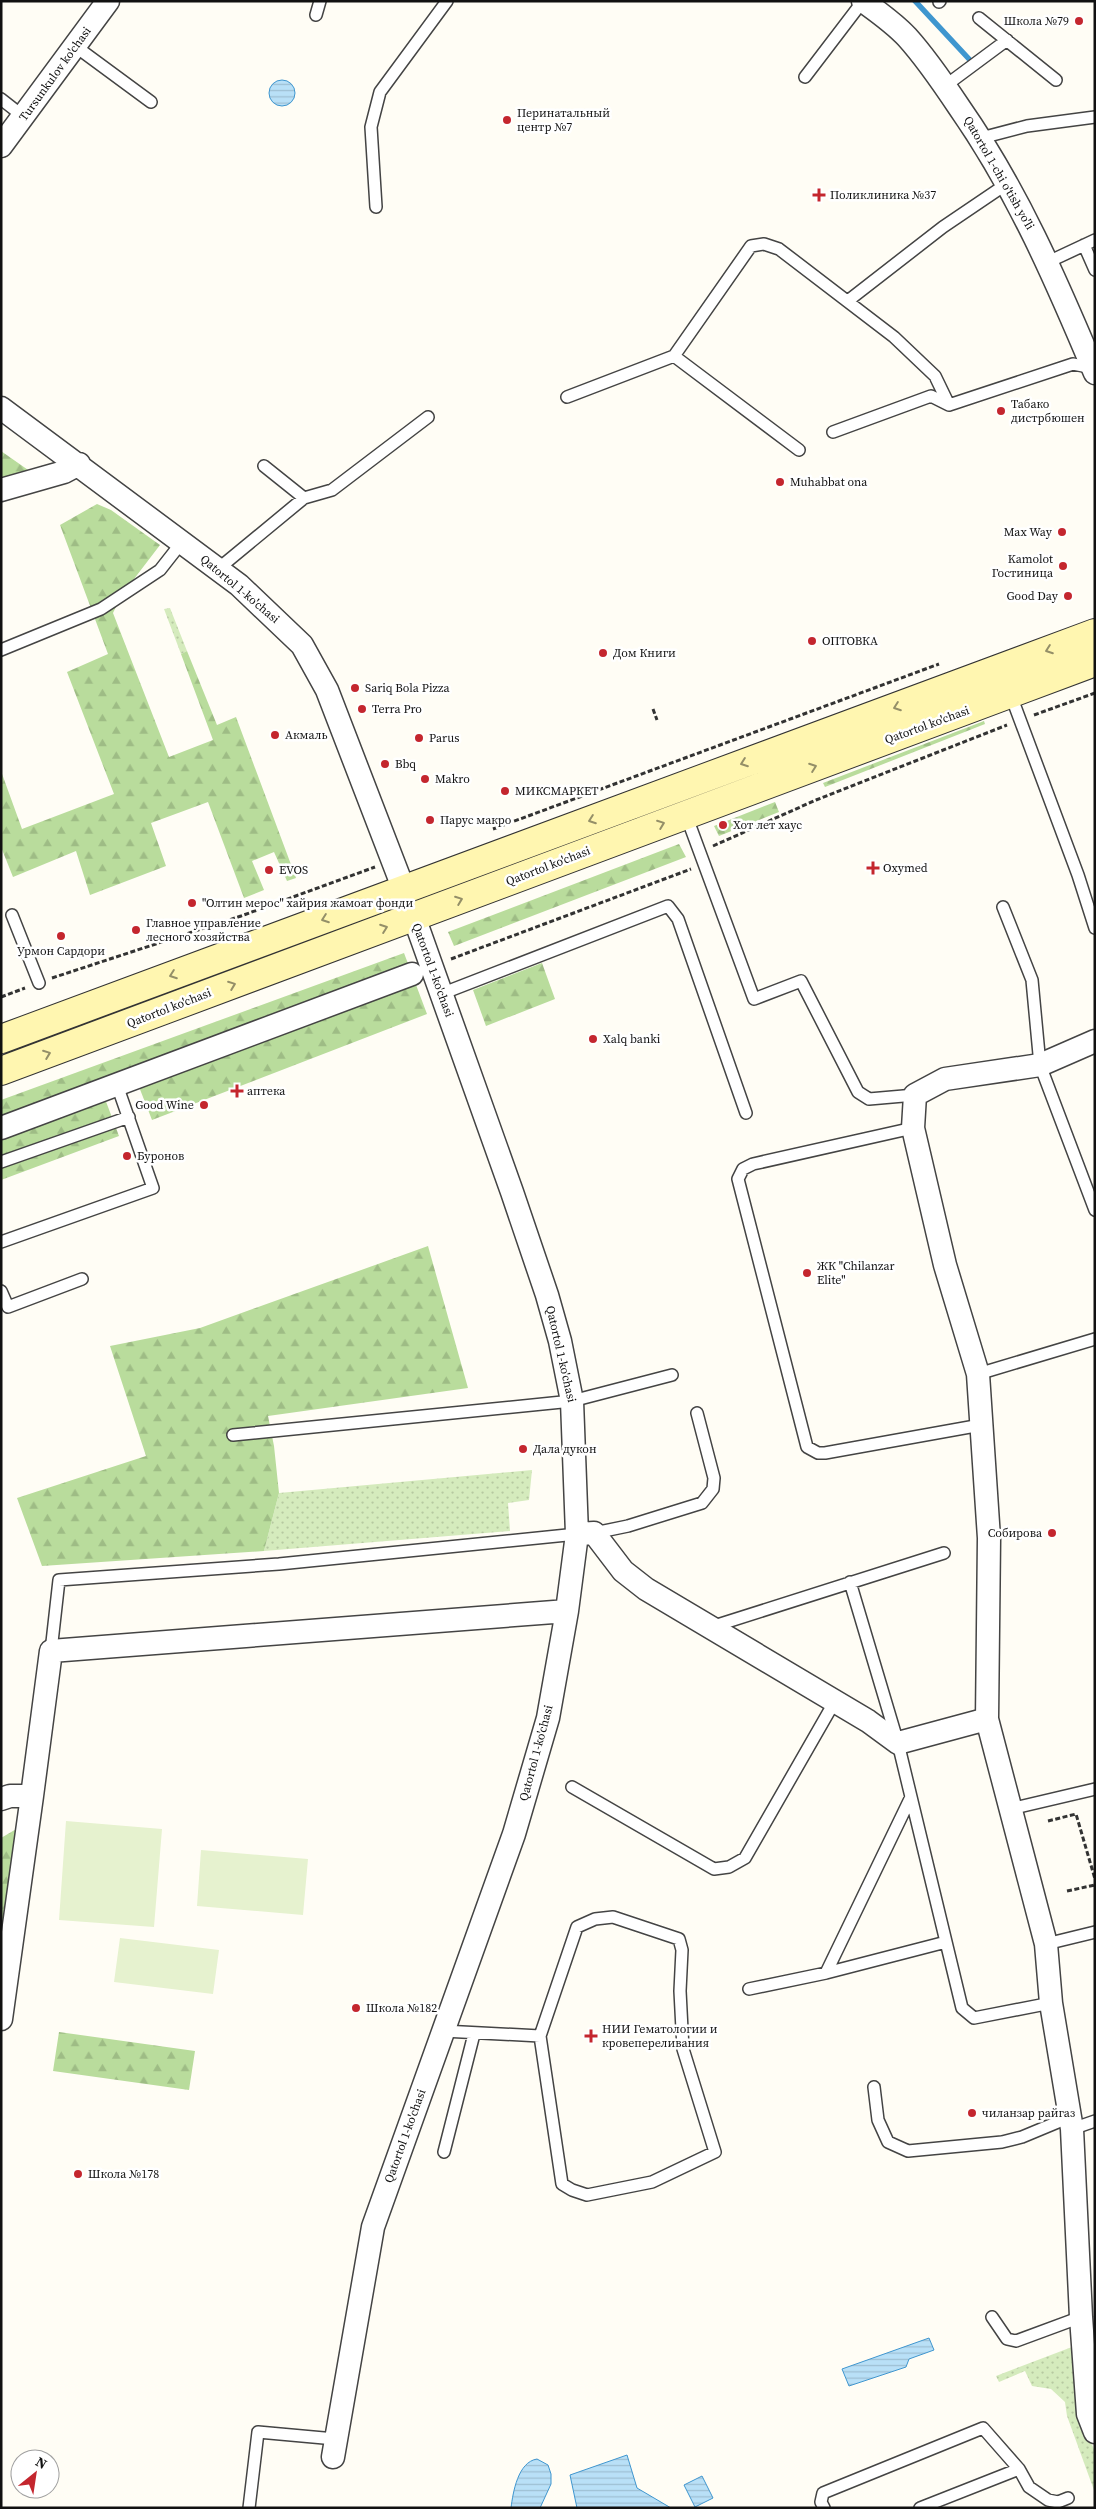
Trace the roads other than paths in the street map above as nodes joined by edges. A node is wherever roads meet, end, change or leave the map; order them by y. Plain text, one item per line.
1 (108, 1) edge
2 (320, 1) edge
3 (447, 1) edge
4 (863, 1) edge
5 (316, 15) dead end
6 (979, 18) dead end
7 (1007, 40) junction
8 (75, 46) junction
9 (805, 77) dead end
10 (1056, 80) dead end
11 (945, 86) junction
12 (1, 99) edge
13 (151, 102) dead end
14 (24, 117) junction
15 (1095, 117) edge
16 (981, 138) junction
17 (1, 146) edge
18 (1008, 184) junction
19 (376, 207) dead end
20 (1089, 242) edge
21 (1048, 262) junction
22 (1095, 270) edge
23 (849, 300) junction
24 (674, 356) junction
25 (1094, 370) edge
26 (567, 397) dead end
27 (949, 405) junction
28 (1, 408) edge
29 (428, 417) dead end
30 (833, 432) dead end
31 (799, 450) dead end
32 (79, 464) junction
33 (264, 466) dead end
34 (1, 490) edge
35 (304, 498) junction
36 (182, 542) junction
37 (218, 569) junction
38 (1095, 633) edge
39 (1, 650) edge
40 (1095, 662) edge
41 (1006, 681) junction
42 (676, 789) junction
43 (686, 815) junction
44 (404, 890) junction
45 (1003, 907) dead end
46 (12, 915) dead end
47 (414, 917) junction
48 (1095, 928) edge
49 (422, 970) junction
50 (39, 983) road end
51 (441, 994) junction
52 (1, 1039) edge
53 (1095, 1041) edge
54 (1040, 1065) junction
55 (1, 1071) edge
56 (117, 1085) junction
57 (916, 1095) junction
58 (746, 1113) dead end
59 (129, 1117) junction
60 (1, 1128) edge
61 (913, 1128) junction
62 (1, 1162) edge
63 (1095, 1210) edge
64 (1, 1242) edge
65 (82, 1279) dead end
66 (1, 1291) edge
67 (1095, 1339) edge
68 (978, 1374) junction
69 (672, 1375) dead end
70 (572, 1401) junction
71 (697, 1412) dead end
72 (980, 1425) junction
73 (233, 1435) dead end
74 (586, 1534) junction
75 (944, 1553) dead end
76 (850, 1582) junction
77 (568, 1611) junction
78 (711, 1628) junction
79 (51, 1651) junction
80 (835, 1701) junction
81 (988, 1719) junction
82 (898, 1743) junction
83 (572, 1788) dead end
84 (1095, 1789) edge
85 (32, 1796) junction
86 (911, 1797) junction
87 (4, 1802) edge
88 (1010, 1809) junction
89 (1095, 1932) edge
90 (946, 1942) junction
91 (1046, 1944) junction
92 (826, 1973) junction
93 (749, 1989) dead end
94 (3, 1993) edge
95 (1051, 2003) junction
96 (1, 2019) edge
97 (443, 2031) junction
98 (474, 2034) junction
99 (540, 2036) junction
100 (874, 2086) dead end
101 (1095, 2121) edge
102 (1071, 2123) junction
103 (444, 2152) dead end
104 (992, 2316) dead end
105 (1081, 2317) junction
106 (1095, 2432) edge
107 (334, 2448) joint
108 (1019, 2468) junction
109 (1068, 2498) dead end
110 (249, 2508) edge
111 (824, 2508) edge
112 (920, 2508) edge

1 - 8 street, Tursunkulov ko'chasi
2 - 5 lane
3 - 19 lane
4 - 9 lane
4 - 11 street, Qatortol 1-chi o'tish yo'li
6 - 7 lane
7 - 10 lane
7 - 11 lane
8 - 13 lane
8 - 14 street, Tursunkulov ko'chasi
11 - 16 street, Qatortol 1-chi o'tish yo'li
12 - 14 lane
14 - 17 street, Tursunkulov ko'chasi
15 - 16 lane
16 - 18 street, Qatortol 1-chi o'tish yo'li
18 - 21 street, Qatortol 1-chi o'tish yo'li
18 - 23 lane
20 - 21 lane
20 - 22 lane
21 - 25 street, Qatortol 1-chi o'tish yo'li
23 - 24 lane
23 - 27 lane
24 - 26 lane
24 - 31 lane
25 - 27 lane
27 - 30 lane
28 - 32 street, Qatortol 1-ko'chasi
29 - 35 lane
32 - 34 street
32 - 36 street, Qatortol 1-ko'chasi
33 - 35 lane
35 - 37 lane
36 - 37 street, Qatortol 1-ko'chasi
36 - 39 lane
37 - 44 street, Qatortol 1-ko'chasi
38 -> 41 main road, Qatortol ko'chasi
40 - 41 main road, Qatortol ko'chasi
41 -> 42 main road, Qatortol ko'chasi
43 -> 41 main road, Qatortol ko'chasi
41 - 48 lane
42 - 43 main road
42 -> 44 main road, Qatortol ko'chasi
47 -> 43 main road, Qatortol ko'chasi
43 - 57 lane
44 - 47 main road, Qatortol 1-ko'chasi
44 -> 52 main road, Qatortol ko'chasi
45 - 54 lane
46 - 50 lane
47 - 49 street, Qatortol 1-ko'chasi
55 -> 47 main road, Qatortol ko'chasi
49 - 51 street, Qatortol 1-ko'chasi
49 - 56 street
51 - 58 lane
51 - 70 street, Qatortol 1-ko'chasi
53 - 54 street
54 - 57 street
54 - 63 lane
56 - 59 lane
56 - 60 street
57 - 61 street
59 - 62 lane
59 - 64 lane
61 - 68 street
61 - 72 lane
65 - 66 lane
67 - 68 lane
68 - 72 street
69 - 70 lane
70 - 73 lane
70 - 74 street, Qatortol 1-ko'chasi
71 - 74 lane
72 - 81 street
74 - 77 street, Qatortol 1-ko'chasi
74 - 78 street
74 - 79 lane
75 - 76 lane
76 - 78 lane
76 - 82 lane
77 - 79 street
77 - 97 street, Qatortol 1-ko'chasi
78 - 80 street
79 - 85 street
80 - 82 street
80 - 83 lane
81 - 82 street
81 - 88 street
82 - 86 lane
84 - 88 lane
85 - 87 street
85 - 94 street
86 - 90 lane
86 - 92 lane
88 - 91 street
89 - 91 lane
90 - 92 lane
90 - 95 lane
91 - 95 street
92 - 93 lane
94 - 96 street
95 - 102 street
97 - 98 lane
97 - 107 street, Qatortol 1-ko'chasi
98 - 99 lane
98 - 103 lane
99 - 99 lane
100 - 102 lane
101 - 102 lane
102 - 105 street
104 - 105 lane
105 - 106 street
107 - 110 lane
108 - 109 lane
108 - 111 lane
108 - 112 lane

